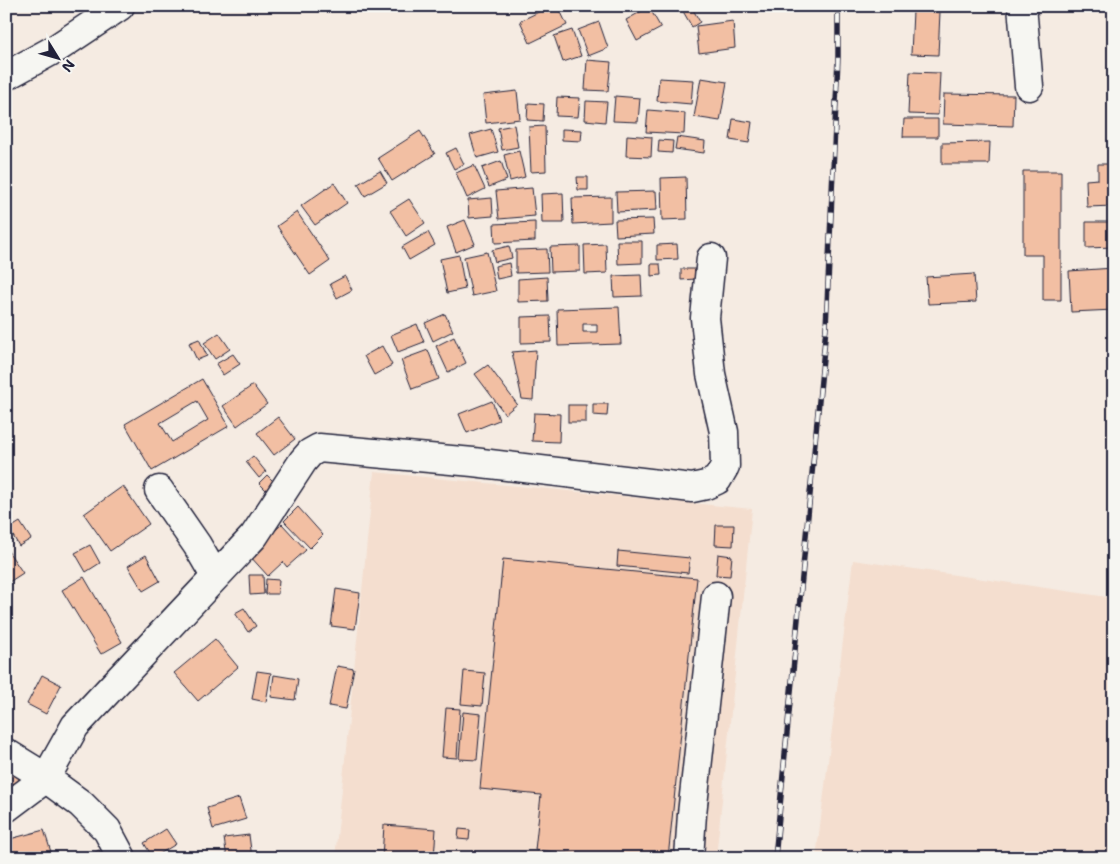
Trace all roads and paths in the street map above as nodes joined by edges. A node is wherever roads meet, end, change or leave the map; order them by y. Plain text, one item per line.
1 (120, 6) edge
2 (1022, 6) edge
3 (6, 76) edge
4 (1029, 86) dead end
5 (711, 258) dead end
6 (159, 490) dead end
7 (215, 576) junction
8 (716, 596) dead end
9 (6, 753) edge
10 (46, 778) junction
11 (6, 808) edge
12 (122, 858) edge
13 (689, 858) edge

1 - 3 street
2 - 4 street
5 - 7 street
6 - 7 street
7 - 10 street
8 - 13 street
9 - 10 street
10 - 11 street
10 - 12 street

